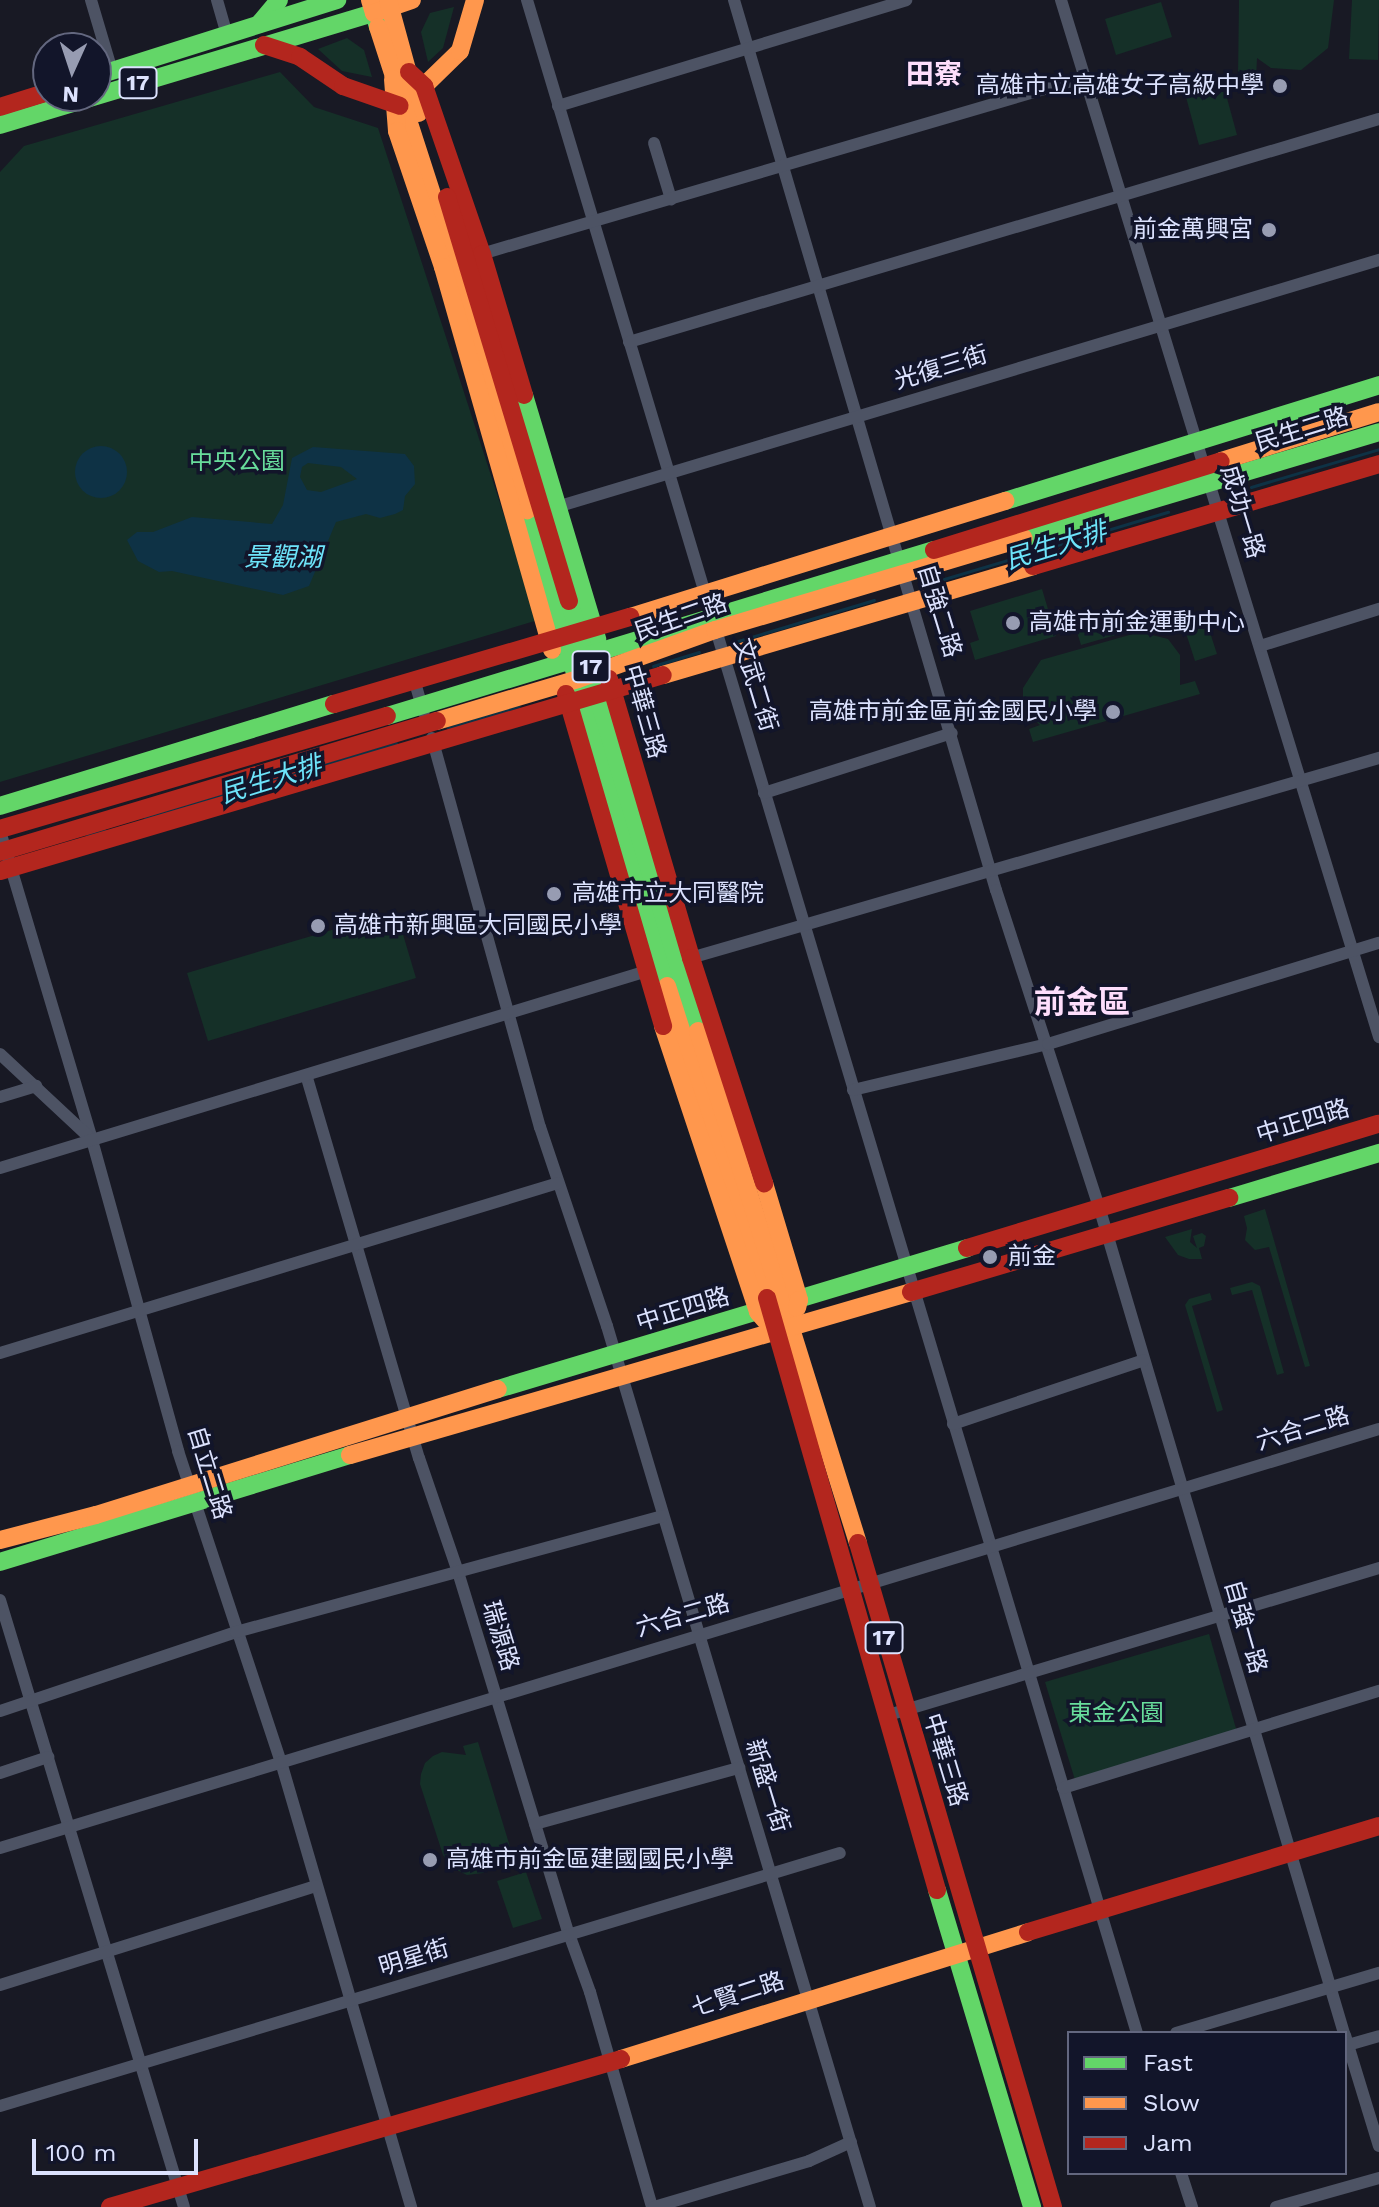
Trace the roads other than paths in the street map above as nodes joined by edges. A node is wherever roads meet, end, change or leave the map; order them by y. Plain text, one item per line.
1 (91, 0) edge
2 (217, 0) edge
3 (279, 0) edge
4 (337, 0) edge
5 (412, 0) edge
6 (475, 0) edge
7 (527, 0) edge
8 (734, 0) edge
9 (906, 0) edge
10 (1061, 0) edge
11 (380, 5) edge
12 (259, 24) junction
13 (97, 32) edge
14 (227, 34) junction
15 (262, 45) junction
16 (748, 48) junction
17 (112, 71) edge
18 (401, 74) junction
19 (1085, 77) junction
20 (424, 86) junction
21 (32, 97) edge
22 (399, 105) junction
23 (558, 106) junction
24 (0, 107) edge
25 (1379, 119) edge
26 (0, 125) edge
27 (654, 143) dead end
28 (784, 166) junction
29 (1123, 195) junction
30 (671, 199) junction
31 (591, 222) junction
32 (1379, 260) edge
33 (461, 261) junction
34 (819, 285) junction
35 (1163, 325) junction
36 (629, 342) junction
37 (1379, 385) edge
38 (1379, 412) edge
39 (858, 416) junction
40 (1379, 432) edge
41 (1198, 441) junction
42 (1379, 464) edge
43 (668, 473) junction
44 (1208, 474) junction
45 (1219, 511) junction
46 (536, 513) junction
47 (894, 535) junction
48 (902, 566) junction
49 (704, 591) junction
50 (912, 601) junction
51 (1379, 609) edge
52 (713, 623) junction
53 (572, 634) junction
54 (1260, 646) junction
55 (724, 659) junction
56 (582, 668) junction
57 (414, 679) junction
58 (591, 696) junction
59 (428, 723) junction
60 (952, 733) junction
61 (1379, 758) edge
62 (1302, 780) junction
63 (764, 793) junction
64 (0, 806) edge
65 (0, 830) edge
66 (4, 861) edge
67 (990, 868) junction
68 (803, 924) junction
69 (1379, 943) edge
70 (1353, 951) junction
71 (669, 964) junction
72 (507, 1013) junction
73 (1379, 1037) edge
74 (1048, 1044) junction
75 (0, 1054) edge
76 (307, 1078) junction
77 (36, 1086) junction
78 (853, 1090) junction
79 (0, 1097) edge
80 (1379, 1124) edge
81 (92, 1140) junction
82 (1379, 1153) edge
83 (0, 1168) edge
84 (558, 1183) junction
85 (1100, 1210) junction
86 (1106, 1232) junction
87 (358, 1244) junction
88 (906, 1267) junction
89 (913, 1291) junction
90 (778, 1306) junction
91 (140, 1311) junction
92 (785, 1329) junction
93 (0, 1353) edge
94 (616, 1355) junction
95 (1144, 1360) junction
96 (622, 1377) junction
97 (407, 1417) junction
98 (953, 1424) junction
99 (1379, 1429) edge
100 (413, 1436) junction
101 (1182, 1489) junction
102 (191, 1494) junction
103 (663, 1516) junction
104 (0, 1540) edge
105 (990, 1547) junction
106 (0, 1562) edge
107 (1379, 1568) edge
108 (458, 1572) junction
109 (869, 1584) junction
110 (849, 1590) junction
111 (0, 1600) edge
112 (1220, 1617) junction
113 (236, 1632) junction
114 (699, 1634) junction
115 (1028, 1673) junction
116 (1379, 1691) edge
117 (495, 1695) junction
118 (32, 1701) junction
119 (904, 1710) junction
120 (0, 1711) edge
121 (885, 1716) junction
122 (1253, 1730) junction
123 (48, 1757) junction
124 (281, 1762) junction
125 (739, 1768) junction
126 (0, 1773) edge
127 (1063, 1788) junction
128 (535, 1824) junction
129 (1379, 1826) edge
130 (70, 1827) junction
131 (0, 1848) edge
132 (840, 1853) dead end
133 (1289, 1853) junction
134 (771, 1874) junction
135 (316, 1886) junction
136 (1100, 1911) junction
137 (569, 1934) junction
138 (977, 1949) junction
139 (108, 1954) junction
140 (957, 1955) junction
141 (1379, 1973) edge
142 (0, 1985) edge
143 (1330, 1987) junction
144 (808, 1998) junction
145 (350, 2000) junction
146 (1136, 2031) edge
147 (1183, 2031) edge
148 (1344, 2031) edge
149 (1379, 2036) edge
150 (1347, 2038) edge
151 (1347, 2041) edge
152 (611, 2062) junction
153 (141, 2063) junction
154 (0, 2106) edge
155 (389, 2124) junction
156 (851, 2142) junction
157 (1379, 2146) edge
158 (1182, 2175) edge
159 (1379, 2178) edge
160 (178, 2186) junction
161 (110, 2207) edge
162 (184, 2207) edge
163 (411, 2207) edge
164 (653, 2207) edge
165 (870, 2207) edge
166 (1032, 2207) edge
167 (1053, 2207) edge
168 (1192, 2207) edge
169 (1276, 2207) edge

1 - 13 street
2 - 14 street
3 - 12 main road
4 - 12 main road, 17
5 - 11 main road
6 - 20 main road
7 - 23 street, 文武二街
8 - 16 street, 自強二路
9 - 16 street
10 - 19 street, 成功一路
11 - 15 main road, 17
11 - 18 main road, 中華三路 / 17
12 - 14 main road, 17
14 - 17 main road, 17
15 - 22 main road
15 - 26 main road, 17
16 - 23 street
16 - 28 street, 自強二路
18 - 20 main road, 中華三路 / 17
18 - 22 main road, 中華三路 / 17
18 - 33 main road, 中華三路 / 17
19 - 28 street
19 - 29 street, 成功一路
20 - 33 main road, 中華三路 / 17
21 - 24 main road
22 - 33 main road, 中華三路 / 17
23 - 31 street, 文武二街
25 - 29 street
27 - 30 street
28 - 30 street
28 - 34 street, 自強二路
29 - 34 street
29 - 35 street, 成功一路
30 - 31 street
31 - 33 street
31 - 36 street, 文武二街
32 - 35 street, 光復三街
33 - 46 main road, 中華三路 / 17
33 - 46 main road, 中華三路 / 17
34 - 36 street
34 - 39 street, 自強二路
35 - 39 street, 光復三街
35 - 41 street, 成功一路
36 - 43 street, 文武二街
37 - 41 main road
38 - 44 main road, 民生二路
39 - 43 street, 光復三街
39 - 47 street, 自強二路
40 - 44 main road, 民生二路
41 - 44 street, 成功一路
41 - 47 main road
42 - 45 main road
43 - 46 street, 光復三街
43 - 49 street, 文武二街
44 - 45 street, 成功一路
44 - 48 main road, 民生二路
45 - 50 main road
45 - 54 street, 成功一路
46 - 53 main road, 中華三路 / 17
46 - 53 main road, 中華三路 / 17
47 - 48 street, 自強二路
47 - 49 main road
48 - 50 street, 自強二路
48 - 52 main road, 民生二路
49 - 52 street, 文武二街
49 - 53 main road
50 - 55 main road
50 - 60 street, 自強二路
51 - 54 street
52 - 55 street, 文武二街
52 - 56 main road, 民生二路
53 - 56 main road, 中華三路 / 17
53 - 56 main road, 中華三路 / 17
53 - 57 main road
54 - 62 street, 成功一路
55 - 58 main road
55 - 63 street, 文武二街
56 - 58 main road, 中華三路 / 17
56 - 58 main road, 中華三路 / 17
56 - 59 main road, 民生二路
57 - 59 street, 新盛一街
57 - 64 main road
58 - 59 main road
58 - 71 main road, 中華三路 / 17
58 - 71 main road, 中華三路 / 17
59 - 65 main road, 民生二路
59 - 66 main road
59 - 72 street, 新盛一街
60 - 63 street
60 - 67 street, 自強二路
61 - 62 street
62 - 67 street
62 - 70 street, 成功一路
63 - 68 street, 文武二街
65 - 66 street, 自立二路
66 - 81 street, 自立二路
67 - 68 street
67 - 74 street, 自強二路
68 - 71 street
68 - 78 street, 文武二街
69 - 70 street
70 - 73 street, 成功一路
70 - 74 street
71 - 72 street
71 - 90 main road, 中華三路 / 17
71 - 90 main road, 中華三路 / 17
72 - 76 street
72 - 84 street, 新盛一街
74 - 78 street
74 - 85 street, 自強二路
75 - 77 street
76 - 81 street
76 - 87 street, 瑞源路
77 - 79 street
77 - 81 street
78 - 88 street, 文武二街
80 - 85 main road, 中正四路
81 - 83 street
81 - 91 street, 自立二路
82 - 86 main road, 中正四路
84 - 87 street
84 - 94 street, 新盛一街
85 - 86 street, 自強二路
85 - 88 main road, 中正四路
86 - 89 main road, 中正四路
86 - 95 street, 自強一路
87 - 91 street
87 - 97 street, 瑞源路
88 - 89 street, 文武二街
88 - 90 main road, 中正四路
89 - 92 main road, 中正四路
89 - 98 street, 文武二街
90 - 92 main road, 中華三路 / 17
90 - 92 main road, 中華三路 / 17
90 - 94 main road, 中正四路
91 - 93 street
91 - 102 street, 自立二路
92 - 96 main road, 中正四路
92 - 109 main road, 中華三路 / 17
92 - 110 main road, 中華三路 / 17
94 - 96 street, 新盛一街
94 - 97 main road, 中正四路
95 - 98 street
95 - 101 street, 自強一路
96 - 100 main road, 中正四路
96 - 103 street, 新盛一街
97 - 100 street, 瑞源路
97 - 102 main road, 中正四路
98 - 105 street, 文武二街
99 - 101 street, 六合二路
100 - 102 main road, 中正四路
100 - 108 street, 瑞源路
101 - 105 street, 六合二路
101 - 112 street, 自強一路
102 - 104 main road, 中正四路
102 - 106 main road, 中正四路
102 - 113 street, 自立二路
103 - 108 street
103 - 114 street, 新盛一街
105 - 109 street, 六合二路
105 - 115 street, 文武二街
107 - 112 street
108 - 113 street
108 - 117 street, 瑞源路
109 - 110 street, 六合二路
109 - 119 main road, 中華三路 / 17
110 - 114 street, 六合二路
110 - 121 main road, 中華三路 / 17
111 - 118 street
112 - 115 street
112 - 122 street, 自強一路
113 - 118 street
113 - 124 street, 自立二路
114 - 117 street, 六合二路
114 - 125 street, 新盛一街
115 - 119 street
115 - 127 street, 文武二街
116 - 122 street
117 - 124 street, 六合二路
117 - 128 street, 瑞源路
118 - 120 street
118 - 123 street
119 - 121 street
119 - 138 main road, 中華三路 / 17
121 - 140 main road, 中華三路 / 17
122 - 127 street
122 - 133 street, 自強一路
123 - 126 street
123 - 130 street
124 - 130 street, 六合二路
124 - 135 street, 自立二路
125 - 128 street
125 - 134 street, 新盛一街
127 - 136 street, 文武二街
128 - 137 street, 瑞源路
129 - 133 main road, 七賢二路
130 - 131 street, 六合二路
130 - 139 street
132 - 134 street, 明星街
133 - 136 main road, 七賢二路
133 - 143 street, 自強一路
134 - 137 street, 明星街
134 - 144 street, 新盛一街
135 - 139 street
135 - 145 street, 自立二路
136 - 138 main road, 七賢二路
136 - 146 street, 文武二街
137 - 145 street, 明星街
137 - 152 street, 瑞源路
138 - 140 main road, 七賢二路
138 - 167 main road, 中華三路 / 17
139 - 142 street
139 - 153 street
140 - 144 main road, 七賢二路
140 - 166 main road, 中華三路 / 17
141 - 143 street
143 - 147 street
143 - 148 street, 自強一路
144 - 152 main road, 七賢二路
144 - 156 street, 新盛一街
145 - 153 street, 明星街
145 - 155 street, 自立二路
149 - 150 street
151 - 157 street, 自強一路
152 - 155 main road, 七賢二路
152 - 164 street, 瑞源路
153 - 154 street, 明星街
153 - 160 street
155 - 160 main road, 七賢二路
155 - 163 street, 自立二路
156 - 164 street
156 - 165 street, 新盛一街
158 - 168 street
159 - 169 street
160 - 161 main road, 七賢二路
160 - 162 street

